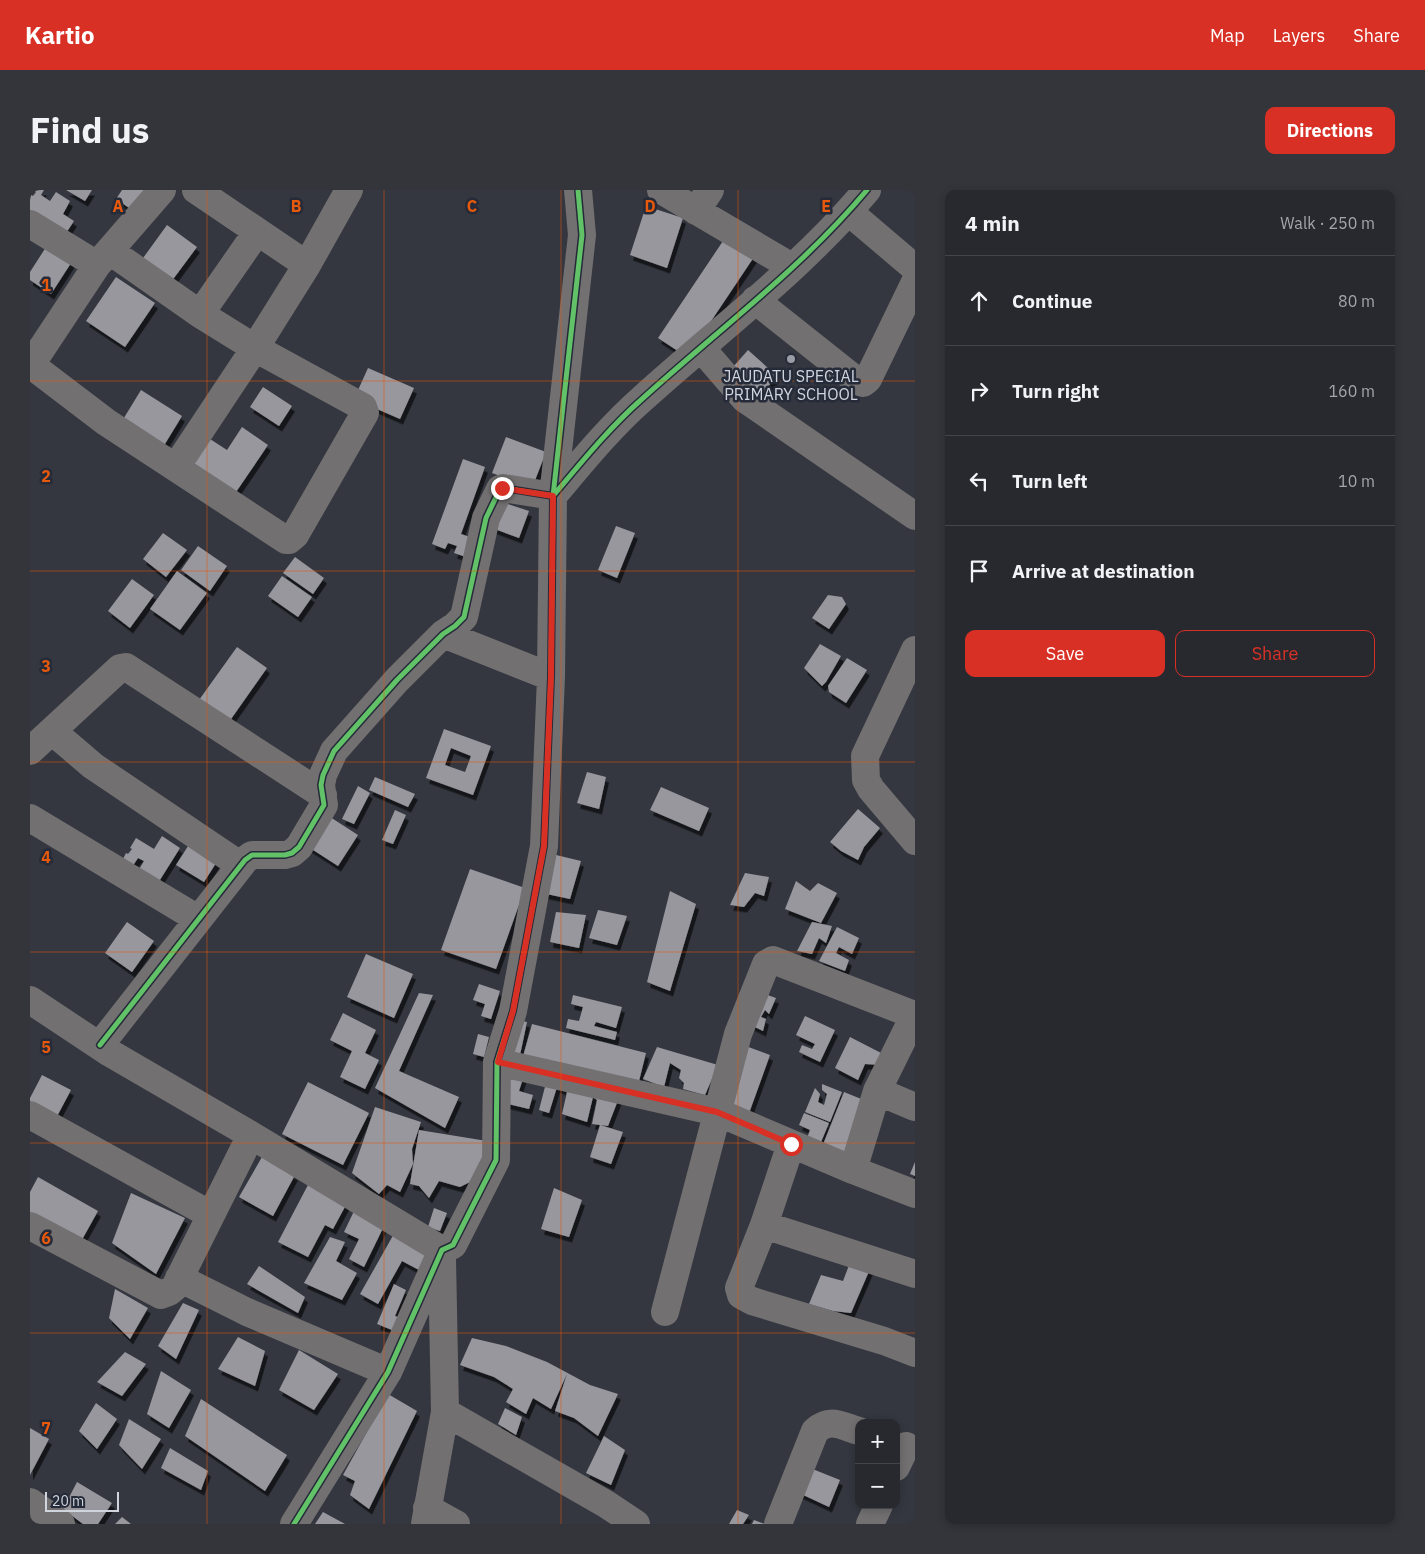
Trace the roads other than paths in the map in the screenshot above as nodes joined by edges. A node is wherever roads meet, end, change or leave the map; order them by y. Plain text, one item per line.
1 (162, 190) edge
2 (196, 190) edge
3 (349, 190) edge
4 (578, 190) edge
5 (661, 190) edge
6 (866, 190) edge
7 (703, 200) edge
8 (848, 212) junction
9 (30, 224) edge
10 (257, 232) junction
11 (103, 258) junction
12 (307, 265) junction
13 (792, 267) junction
14 (915, 268) edge
15 (915, 282) edge
16 (755, 300) junction
17 (200, 314) junction
18 (255, 348) junction
19 (701, 348) junction
20 (30, 365) edge
21 (176, 466) junction
22 (553, 496) junction
23 (915, 516) edge
24 (443, 634) junction
25 (915, 650) edge
26 (551, 677) junction
27 (52, 731) junction
28 (30, 751) edge
29 (323, 796) junction
30 (30, 818) edge
31 (915, 840) edge
32 (240, 866) junction
33 (198, 919) junction
34 (30, 1000) edge
35 (915, 1014) edge
36 (100, 1046) junction
37 (498, 1062) junction
38 (877, 1091) junction
39 (915, 1108) edge
40 (717, 1112) junction
41 (30, 1115) edge
42 (251, 1135) junction
43 (791, 1144) junction
44 (853, 1170) junction
45 (915, 1194) edge
46 (211, 1215) junction
47 (764, 1225) junction
48 (30, 1226) edge
49 (442, 1250) junction
50 (915, 1274) edge
51 (180, 1278) junction
52 (665, 1312) dead end
53 (915, 1353) edge
54 (388, 1372) junction
55 (445, 1412) junction
56 (855, 1430) edge
57 (877, 1509) edge
58 (426, 1516) edge
59 (294, 1524) edge
60 (456, 1524) edge
61 (636, 1524) edge
62 (778, 1524) edge
63 (870, 1524) edge

1 - 11 street
2 - 10 street
3 - 12 street
4 - 22 street
5 - 7 street
6 - 8 street
7 - 13 street
8 - 13 street
8 - 14 street
9 - 11 street
10 - 12 street
10 - 17 street
11 - 17 street
11 - 20 street
12 - 18 street
13 - 16 street
15 - 16 street
16 - 19 street
17 - 18 street
18 - 21 street
18 - 21 street
19 - 22 street
19 - 23 street
20 - 21 street
22 - 24 street
22 - 26 street
24 - 26 street
24 - 29 street
25 - 31 street
26 - 37 street
27 - 28 street
27 - 29 street
27 - 32 street
29 - 32 street
30 - 33 street
32 - 33 street
33 - 36 street
34 - 36 street
35 - 38 street
35 - 40 street
36 - 42 street
37 - 40 street
37 - 49 street
38 - 39 street
38 - 44 street
40 - 43 street
40 - 52 street
41 - 46 street
42 - 46 street
42 - 49 street
43 - 44 street
43 - 47 street
44 - 45 street
46 - 51 street
47 - 50 street
47 - 53 street
48 - 51 street
49 - 54 street
49 - 55 street
51 - 54 street
54 - 59 street
55 - 58 street
55 - 61 street
56 - 62 street
57 - 63 street
58 - 60 street

